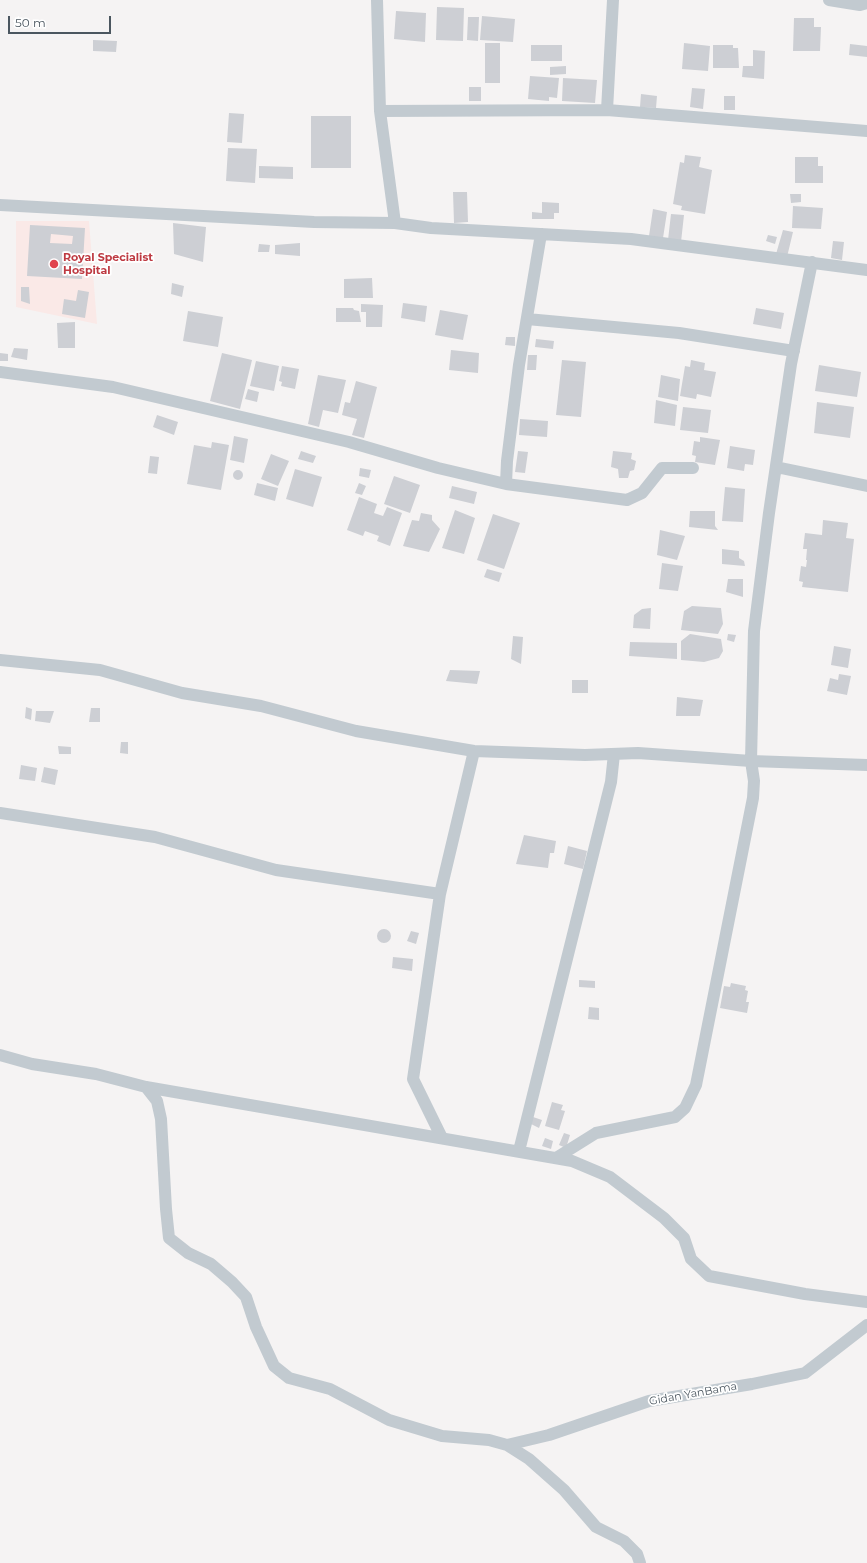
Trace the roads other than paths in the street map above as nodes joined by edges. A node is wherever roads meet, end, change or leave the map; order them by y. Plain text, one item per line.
1 (377, 0) edge
2 (614, 0) edge
3 (829, 0) edge
4 (867, 3) edge
5 (607, 110) junction
6 (380, 111) junction
7 (867, 131) edge
8 (0, 205) edge
9 (394, 223) junction
10 (541, 234) junction
11 (812, 262) junction
12 (867, 270) edge
13 (527, 319) junction
14 (794, 351) junction
15 (0, 372) edge
16 (776, 467) junction
17 (693, 468) dead end
18 (506, 484) junction
19 (867, 486) edge
20 (0, 660) edge
21 (474, 751) junction
22 (614, 754) junction
23 (751, 761) junction
24 (867, 764) edge
25 (0, 813) edge
26 (440, 894) junction
27 (0, 1055) edge
28 (146, 1088) junction
29 (442, 1138) junction
30 (519, 1151) junction
31 (556, 1158) junction
32 (867, 1302) edge
33 (867, 1325) edge
34 (508, 1445) junction
35 (640, 1563) edge

1 - 6 street
2 - 5 street
3 - 4 street
5 - 6 street
5 - 7 street
6 - 9 street
8 - 9 street
9 - 10 street
10 - 11 street
10 - 13 street
11 - 12 street
11 - 14 street
13 - 14 street
13 - 18 street
14 - 16 street
15 - 18 street
16 - 19 street
16 - 23 street
17 - 18 street
20 - 21 street
21 - 22 street
21 - 26 street
22 - 23 street
22 - 30 street
23 - 24 street
23 - 31 street
25 - 26 street
26 - 29 street
27 - 28 street
28 - 29 street
28 - 34 street
29 - 30 street
30 - 31 street
31 - 32 street
33 - 34 street, Gidan YanBama
34 - 35 street

